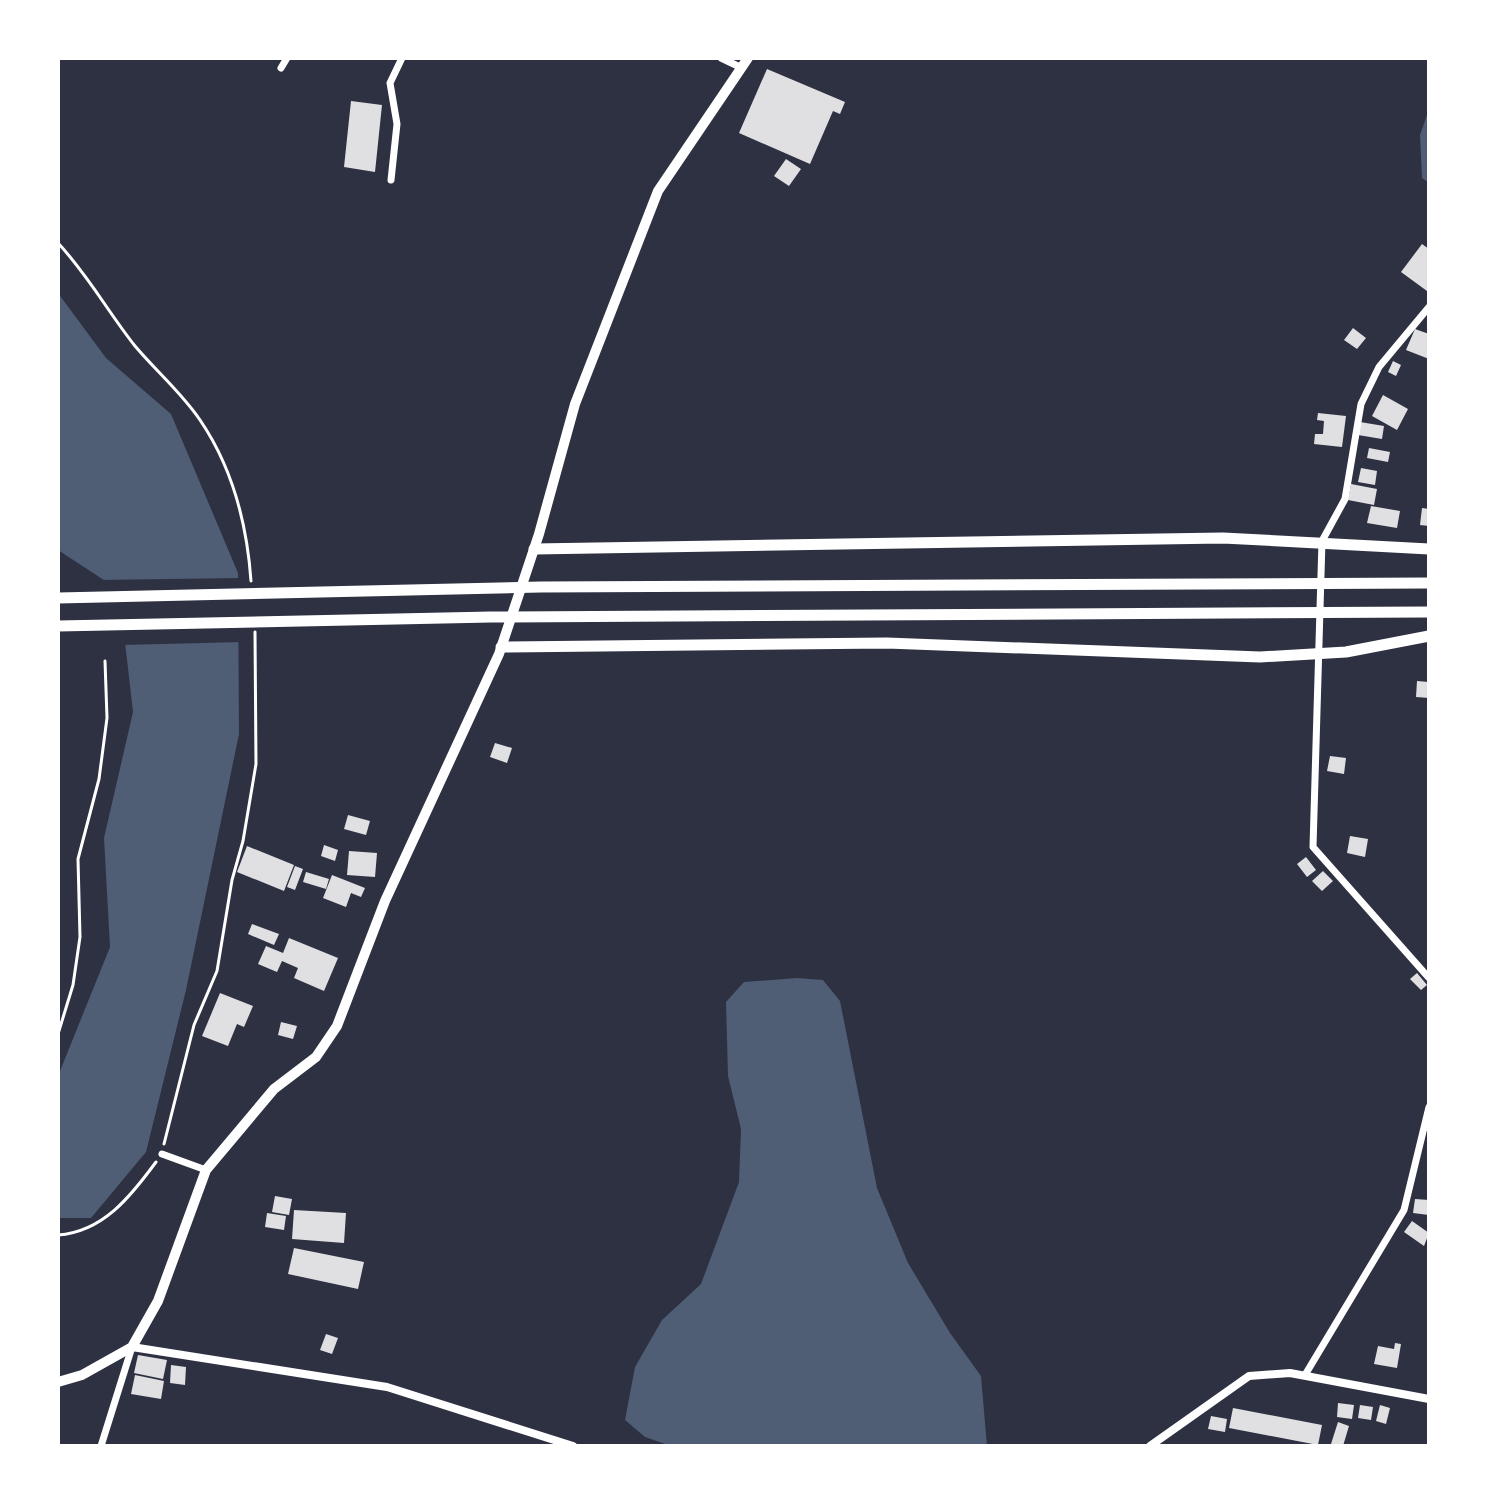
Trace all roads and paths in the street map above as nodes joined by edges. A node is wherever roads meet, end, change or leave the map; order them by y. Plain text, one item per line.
1 (287, 58) edge
2 (402, 58) edge
3 (721, 58) edge
4 (745, 63) edge
5 (281, 68) dead end
6 (391, 180) dead end
7 (58, 243) edge
8 (1429, 307) edge
9 (1322, 541) junction
10 (534, 549) junction
11 (1429, 549) edge
12 (1429, 583) edge
13 (252, 585) dead end
14 (58, 598) edge
15 (1429, 612) edge
16 (58, 626) edge
17 (259, 626) junction
18 (1429, 636) edge
19 (501, 647) junction
20 (1318, 655) junction
21 (105, 661) dead end
22 (1429, 978) edge
23 (58, 1034) edge
24 (1429, 1107) edge
25 (162, 1154) junction
26 (206, 1170) junction
27 (58, 1235) edge
28 (132, 1347) junction
29 (1305, 1375) junction
30 (58, 1382) edge
31 (1429, 1399) edge
32 (101, 1446) edge
33 (573, 1446) edge
34 (1150, 1446) edge

1 - 5 street
2 - 6 street
3 - 4 street
4 - 10 main road
7 - 13 path
8 - 9 street
9 - 10 highway
9 - 11 highway
9 - 20 street
10 - 19 main road
12 - 14 highway
15 - 17 highway
16 - 17 highway
17 - 25 path
18 - 20 highway
19 - 20 highway
19 - 26 main road
20 - 22 street
21 - 23 path
24 - 29 street
25 - 26 street
25 - 27 path
26 - 28 main road
28 - 30 main road
28 - 32 street
28 - 33 street
29 - 31 street
29 - 34 street

